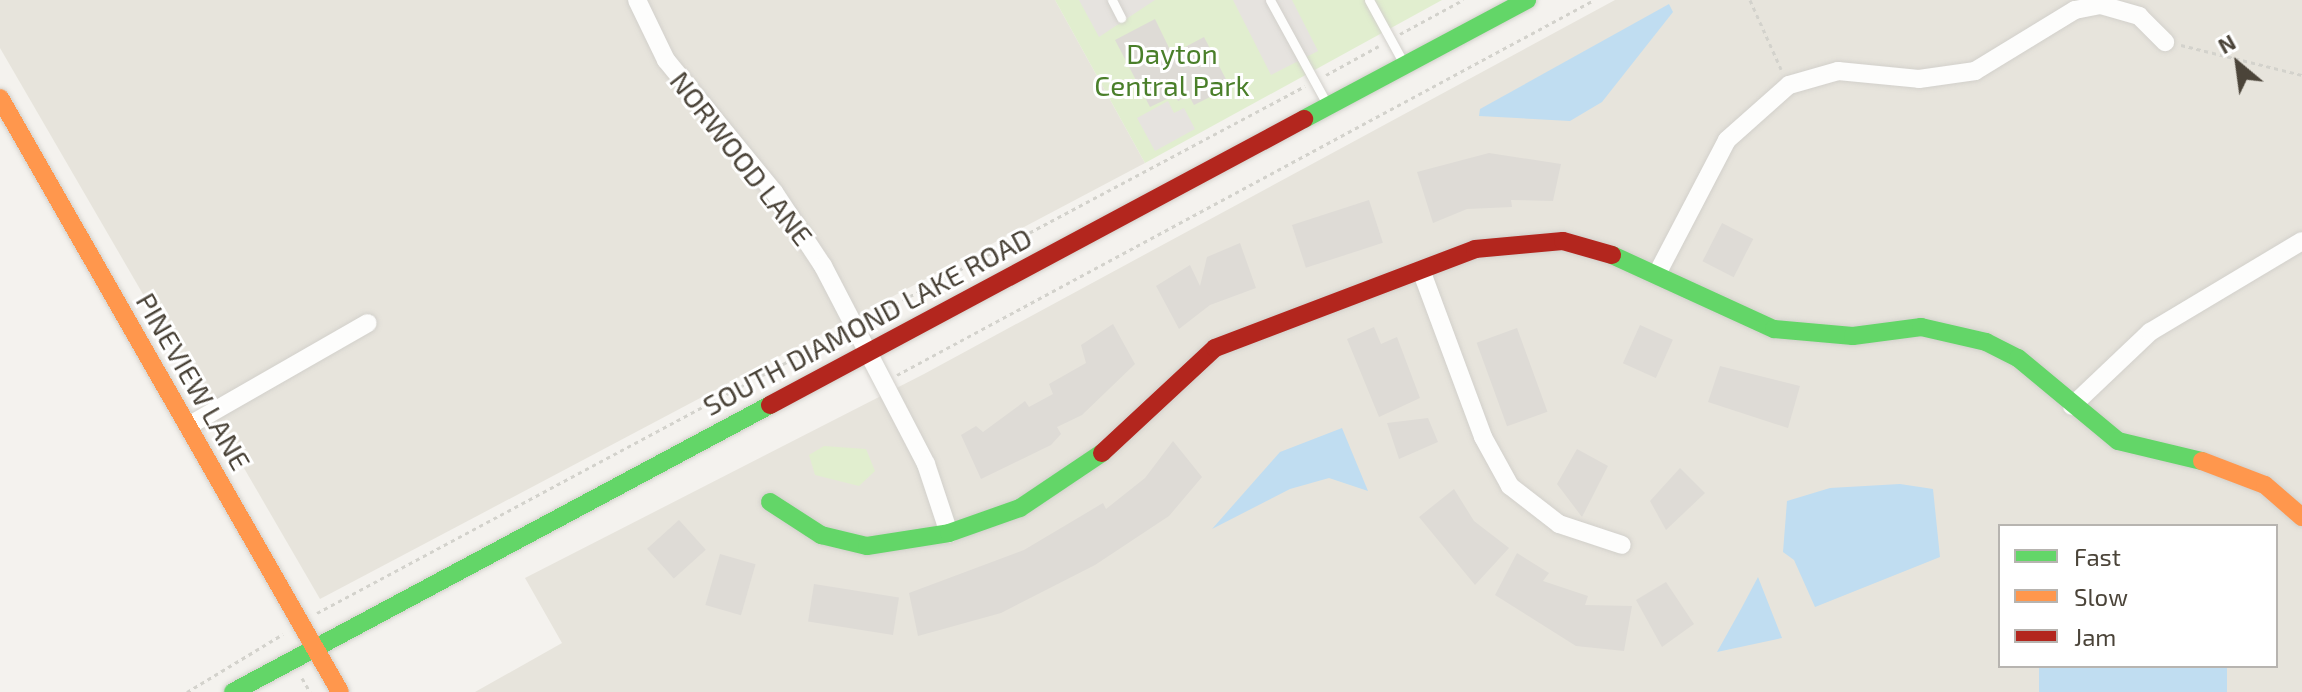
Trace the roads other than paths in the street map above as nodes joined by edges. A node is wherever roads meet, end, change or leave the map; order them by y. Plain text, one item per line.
1 (637, 0) edge
2 (1112, 0) edge
3 (1270, 0) edge
4 (1369, 0) edge
5 (1527, 0) edge
6 (1121, 18) dead end
7 (2165, 42) road end
8 (1404, 65) junction
9 (0, 98) edge
10 (1328, 106) junction
11 (2302, 241) edge
12 (1421, 270) junction
13 (1657, 274) junction
14 (368, 323) dead end
15 (867, 353) junction
16 (2072, 406) junction
17 (188, 426) junction
18 (770, 502) dead end
19 (2302, 517) edge
20 (949, 533) junction
21 (1622, 545) dead end
22 (313, 645) junction
23 (233, 692) edge
24 (340, 692) edge

1 - 15 street, NORWOOD LANE
2 - 6 lane
3 - 10 lane
4 - 8 lane
5 - 8 street, SOUTH DIAMOND LAKE ROAD
7 - 13 street
8 - 10 street, SOUTH DIAMOND LAKE ROAD
9 - 17 street, PINEVIEW LANE
10 - 15 street, SOUTH DIAMOND LAKE ROAD
11 - 16 street
12 - 13 street
12 - 20 street
12 - 21 street
13 - 16 street
14 - 17 street
15 - 20 street, NORWOOD LANE
15 - 22 street, SOUTH DIAMOND LAKE ROAD
16 - 19 street
17 - 22 street, PINEVIEW LANE
18 - 20 street
22 - 23 street, SOUTH DIAMOND LAKE ROAD
22 - 24 street, PINEVIEW LANE

